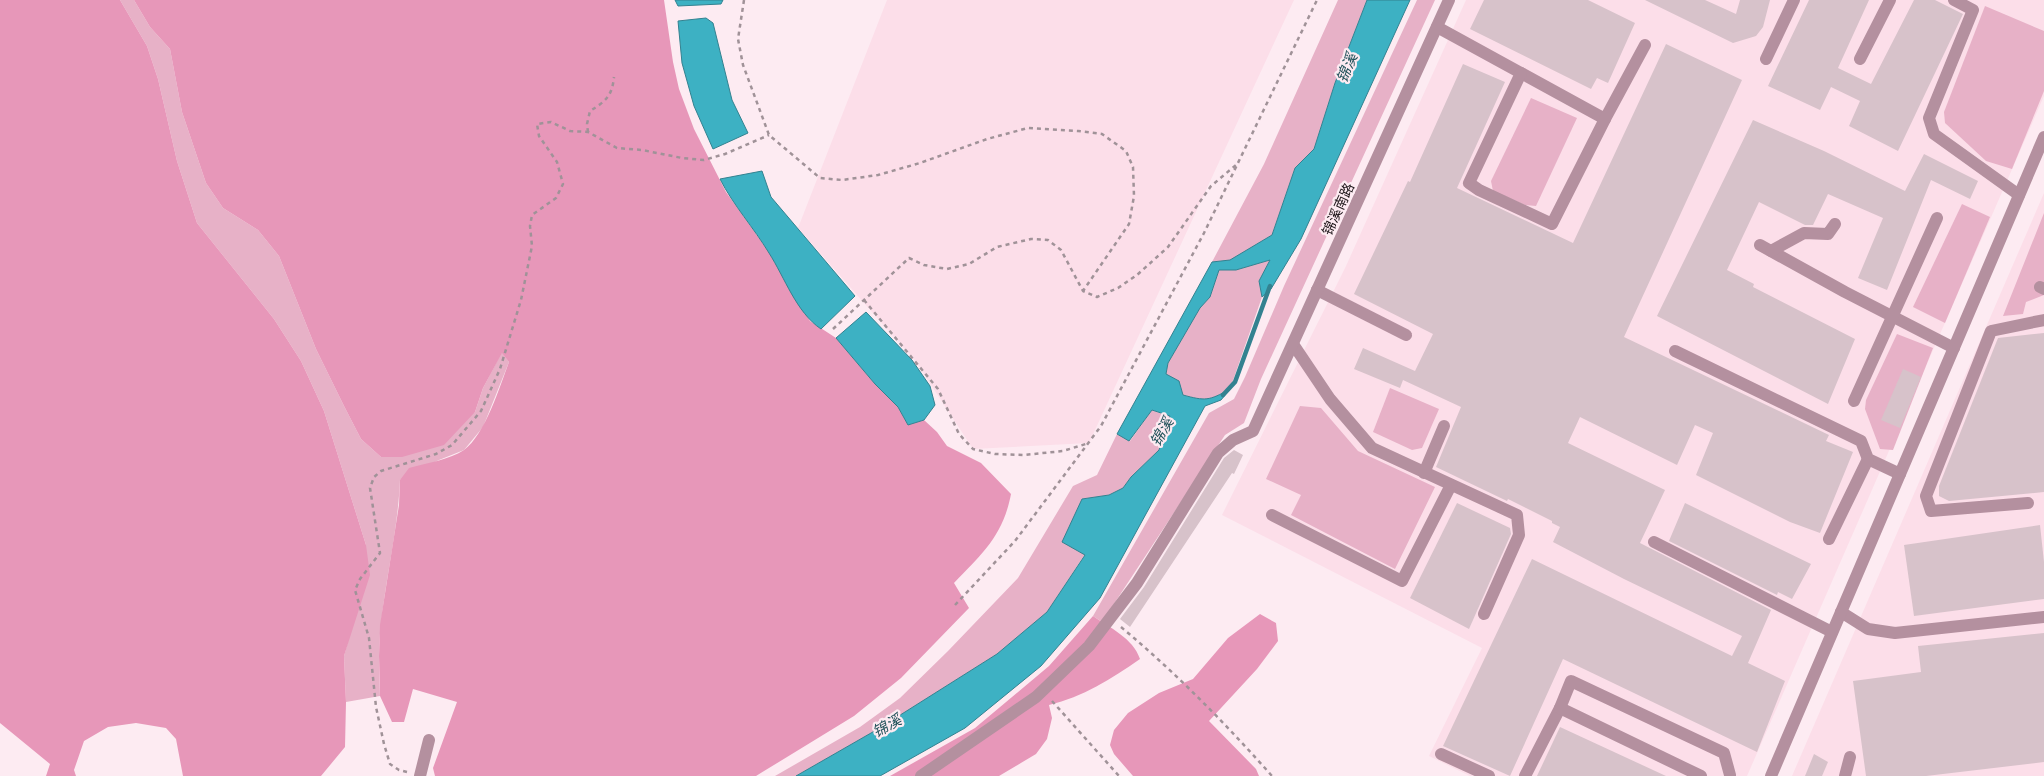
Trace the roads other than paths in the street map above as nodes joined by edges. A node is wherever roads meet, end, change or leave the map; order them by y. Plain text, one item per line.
1 (1449, 0) edge
2 (1794, 0) edge
3 (1890, 0) edge
4 (1954, 0) edge
5 (1437, 27) junction
6 (1645, 45) dead end
7 (1766, 59) dead end
8 (1860, 59) dead end
9 (1521, 72) junction
10 (1605, 119) junction
11 (2044, 137) edge
12 (2019, 195) junction
13 (1937, 218) dead end
14 (1834, 224) dead end
15 (1760, 244) dead end
16 (1771, 251) junction
17 (1317, 290) junction
18 (1893, 316) junction
19 (2044, 320) edge
20 (1406, 335) dead end
21 (1293, 344) junction
22 (1954, 348) junction
23 (1674, 351) dead end
24 (1854, 402) dead end
25 (1444, 426) dead end
26 (1868, 459) junction
27 (1424, 473) junction
28 (1900, 474) junction
29 (1451, 485) junction
30 (2028, 503) dead end
31 (1272, 515) dead end
32 (1829, 539) dead end
33 (1654, 542) dead end
34 (1841, 612) junction
35 (1484, 614) dead end
36 (2044, 617) edge
37 (1832, 632) junction
38 (1560, 708) junction
39 (429, 740) dead end
40 (1441, 754) dead end
41 (1850, 758) dead end
42 (421, 775) edge
43 (1697, 775) edge
44 (921, 776) edge
45 (1489, 776) edge
46 (1525, 776) edge
47 (1728, 776) edge
48 (1771, 776) edge
49 (1845, 776) edge

1 - 5 street, 锦溪南路
2 - 7 street
3 - 8 street
4 - 12 street
5 - 9 street
5 - 17 street, 锦溪南路
6 - 10 street
9 - 10 street
9 - 10 street
11 - 12 street
12 - 22 street
13 - 18 street
14 - 16 street
15 - 16 street
16 - 18 street
17 - 20 street
17 - 21 street, 锦溪南路
18 - 22 street
18 - 24 street
19 - 30 street
21 - 27 street
21 - 44 street, 锦溪南路
22 - 28 street
23 - 26 street
25 - 27 street
26 - 28 street
26 - 32 street
27 - 29 street
28 - 34 street
29 - 31 street
29 - 35 street
33 - 37 street
34 - 36 street
34 - 37 street
37 - 48 street
38 - 43 street
38 - 46 street
38 - 47 street
39 - 42 street
40 - 45 street
41 - 49 street

